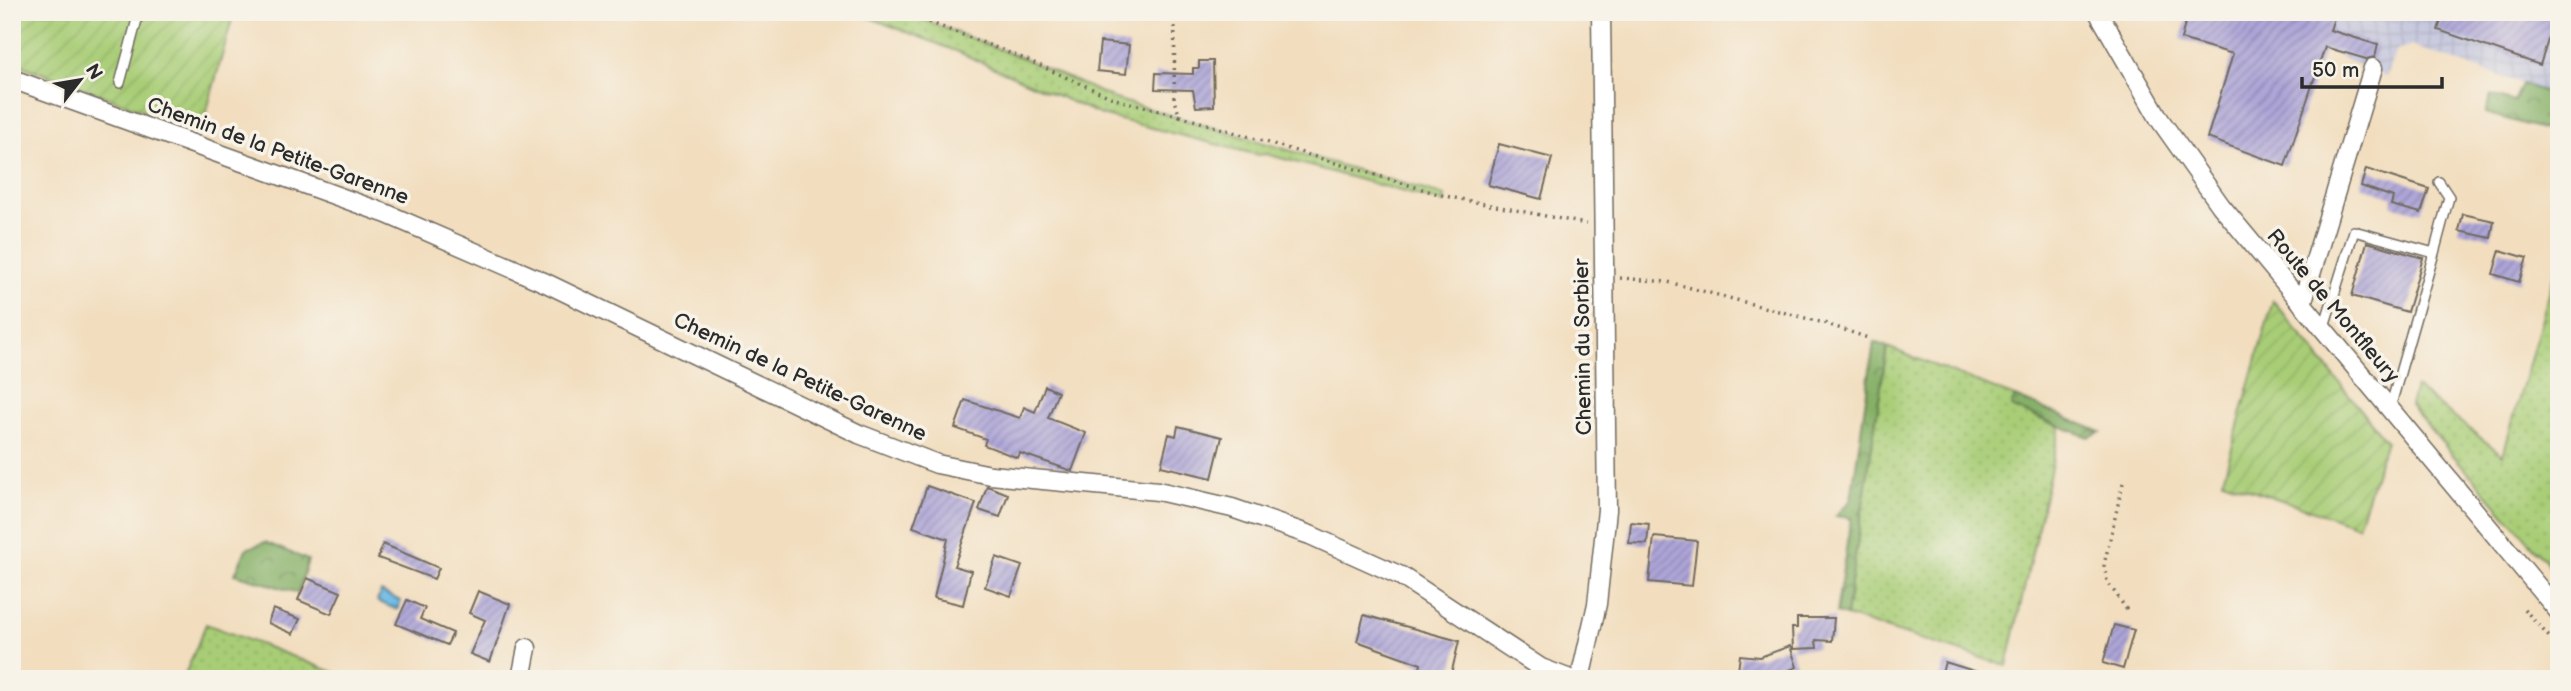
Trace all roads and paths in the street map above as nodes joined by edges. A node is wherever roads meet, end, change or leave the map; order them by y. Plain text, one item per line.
1 (139, 12) edge
2 (903, 12) edge
3 (1175, 12) edge
4 (1601, 12) edge
5 (2098, 12) edge
6 (2373, 68) dead end
7 (12, 79) edge
8 (120, 83) dead end
9 (1180, 116) junction
10 (2440, 182) dead end
11 (1602, 228) junction
12 (2434, 253) junction
13 (1604, 279) junction
14 (2302, 304) junction
15 (2323, 330) junction
16 (1868, 338) dead end
17 (2389, 410) junction
18 (2123, 483) dead end
19 (2524, 609) dead end
20 (2559, 611) edge
21 (2129, 613) dead end
22 (2552, 640) dead end
23 (527, 648) dead end
24 (521, 679) edge
25 (1570, 679) edge
26 (1580, 679) edge

1 - 8 lane
2 - 9 path
3 - 9 path
4 - 11 street, Chemin du Sorbier
5 - 14 street, Route de Montfleury
6 - 14 street
7 - 25 street, Chemin de la Petite-Garenne
9 - 11 path
10 - 12 lane
11 - 13 street, Chemin du Sorbier
12 - 15 lane
12 - 17 lane
13 - 16 path
13 - 26 street, Chemin du Sorbier
14 - 15 street, Route de Montfleury
15 - 17 street, Route de Montfleury
17 - 20 street, Route de Montfleury
18 - 21 path
19 - 22 path
23 - 24 street

